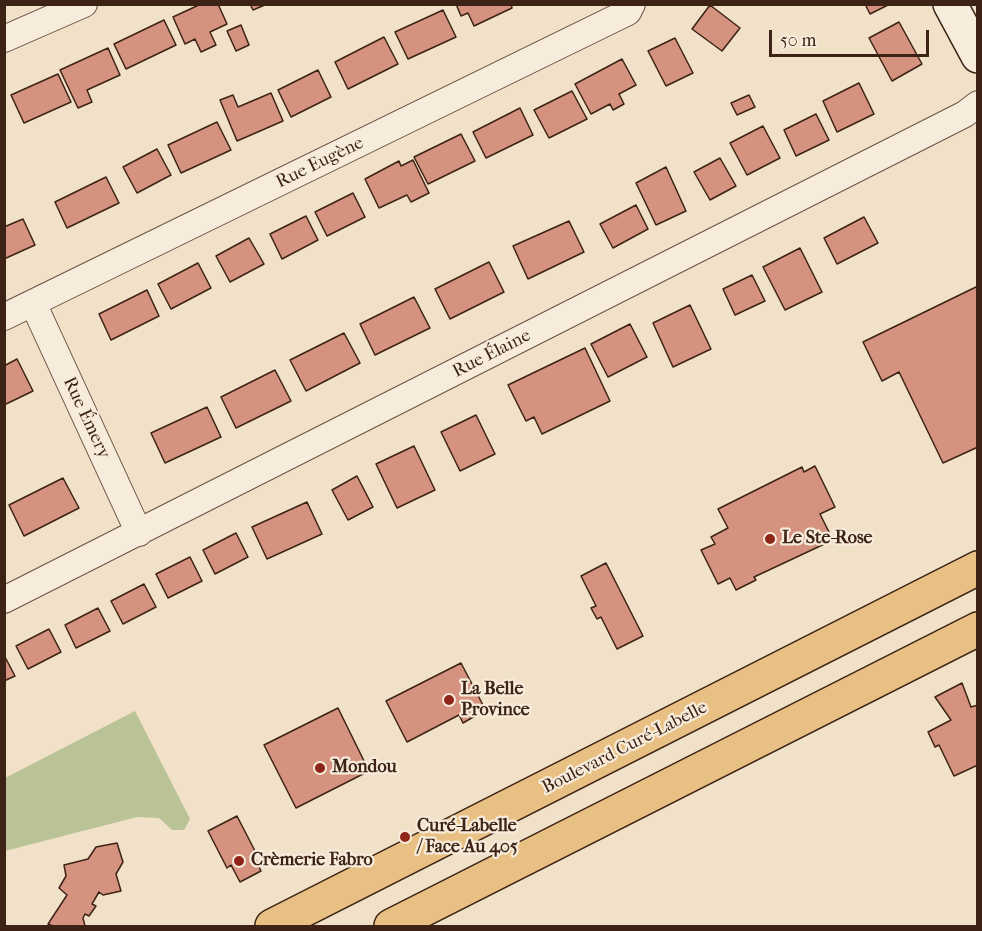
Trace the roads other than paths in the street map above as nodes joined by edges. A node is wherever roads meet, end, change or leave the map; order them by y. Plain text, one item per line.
1 (84, 4) edge
2 (632, 4) edge
3 (950, 4) edge
4 (4, 39) edge
5 (978, 56) edge
6 (978, 104) edge
7 (33, 303) junction
8 (4, 317) edge
9 (139, 533) junction
10 (978, 568) edge
11 (4, 600) edge
12 (978, 629) edge
13 (272, 927) edge
14 (391, 927) edge

1 - 4 street
2 - 7 street, Rue Eugène
3 - 5 main road
6 - 9 street, Rue Élaine
7 - 8 street, Rue Eugène
7 - 9 street, Rue Émery
9 - 11 street, Rue Élaine
10 - 13 main road, Boulevard Curé-Labelle
12 - 14 main road

